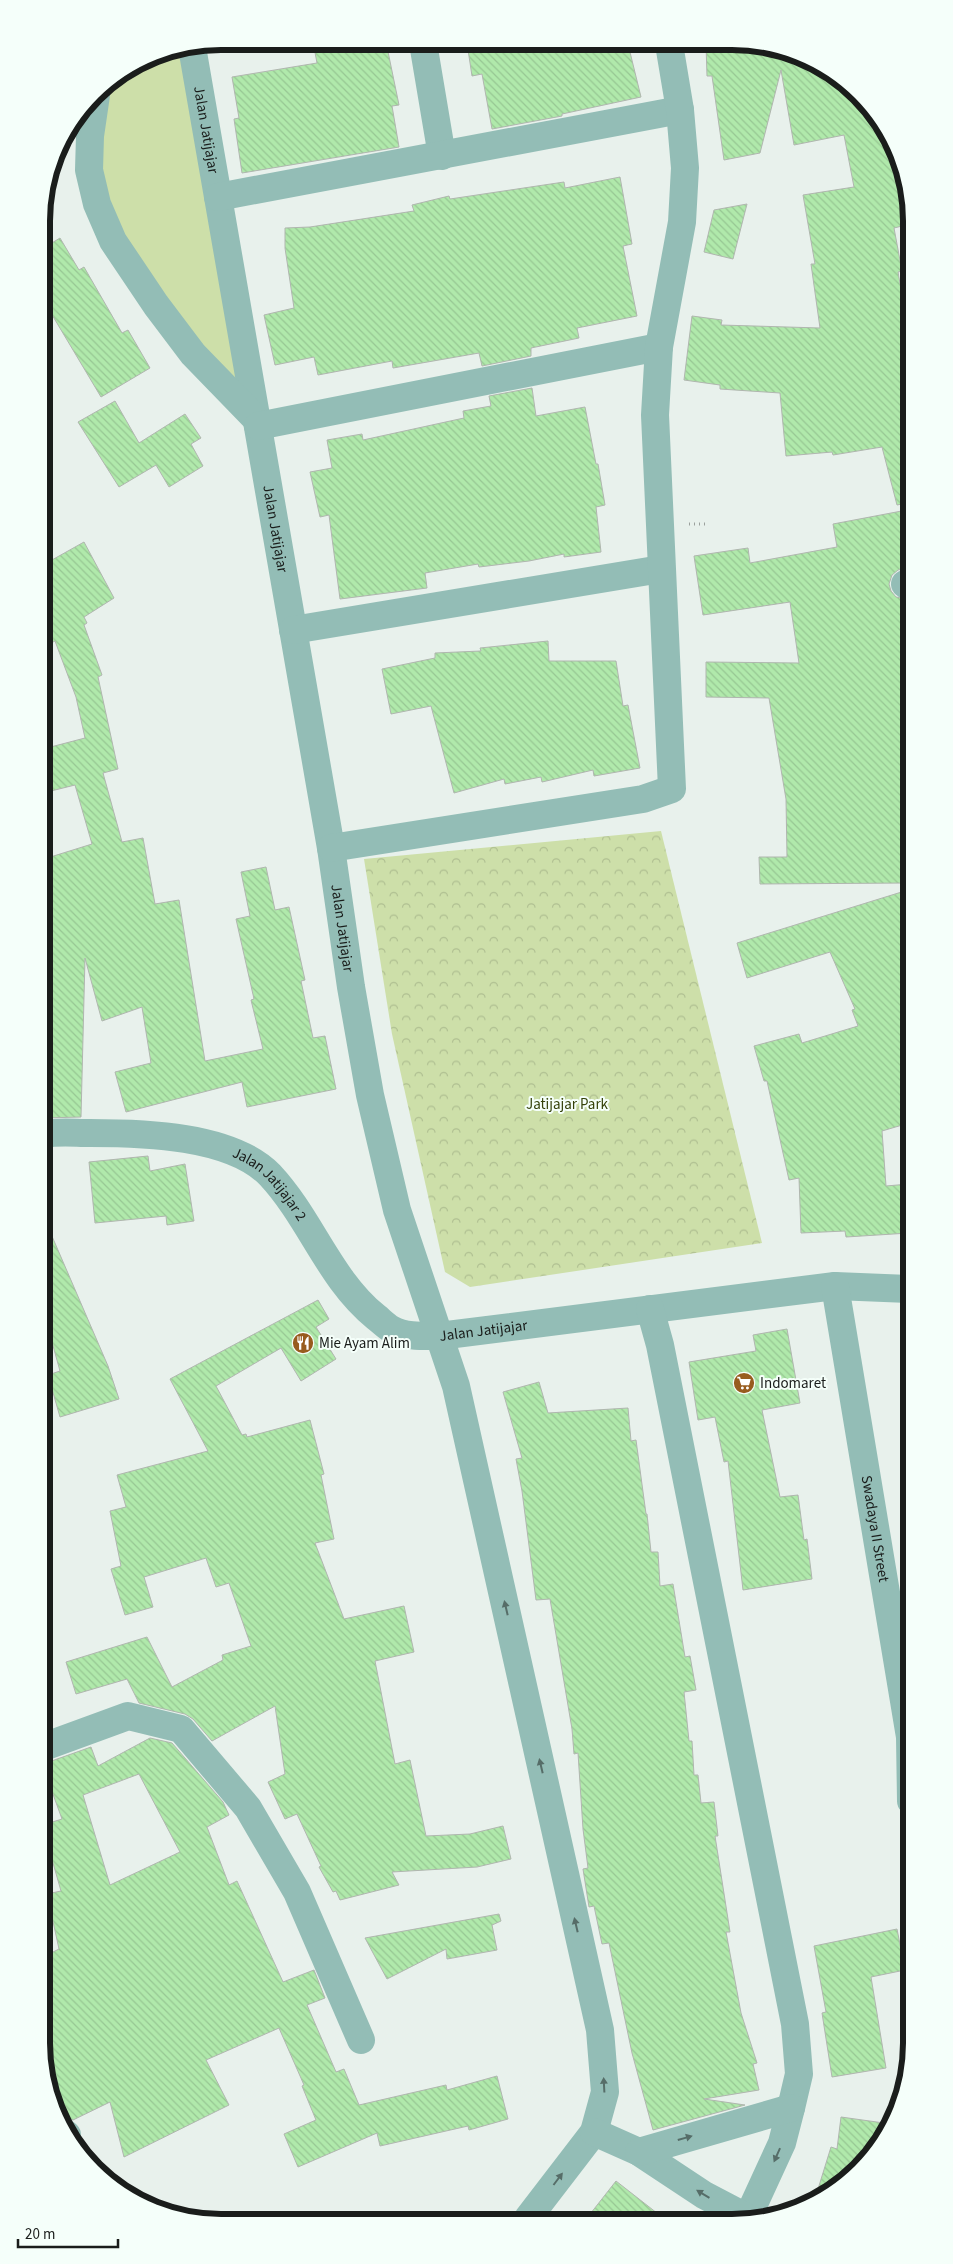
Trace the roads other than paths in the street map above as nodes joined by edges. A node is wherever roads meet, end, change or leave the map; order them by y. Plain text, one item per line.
1 (424, 50) edge
2 (670, 50) edge
3 (193, 52) edge
4 (94, 106) edge
5 (680, 110) junction
6 (442, 156) junction
7 (218, 197) junction
8 (659, 347) junction
9 (257, 423) junction
10 (661, 569) junction
11 (293, 630) junction
12 (331, 848) junction
13 (50, 1134) edge
14 (835, 1286) junction
15 (903, 1289) edge
16 (650, 1309) junction
17 (439, 1336) junction
18 (903, 1695) edge
19 (50, 1745) edge
20 (361, 2040) dead end
21 (791, 2108) junction
22 (594, 2132) junction
23 (639, 2152) junction
24 (749, 2213) edge
25 (531, 2214) edge
26 (740, 2214) edge

1 - 6 street
2 - 5 street
3 - 7 street, Jalan Jatijajar
4 - 9 street
5 - 6 street
5 - 8 street
6 - 7 street
7 - 9 street, Jalan Jatijajar
8 - 9 street
8 - 10 street
9 - 11 street, Jalan Jatijajar
10 - 11 street
10 - 12 street
11 - 12 street, Jalan Jatijajar
12 - 17 street, Jalan Jatijajar
13 - 17 street, Jalan Jatijajar 2
14 - 15 street, Jalan Jatijajar
14 - 16 street, Jalan Jatijajar
14 - 18 street, Swadaya II Street
16 - 17 street, Jalan Jatijajar
16 - 21 street
22 -> 17 street
19 - 20 street
23 -> 21 street
21 -> 24 street
22 - 23 street
25 -> 22 street
26 -> 23 street

